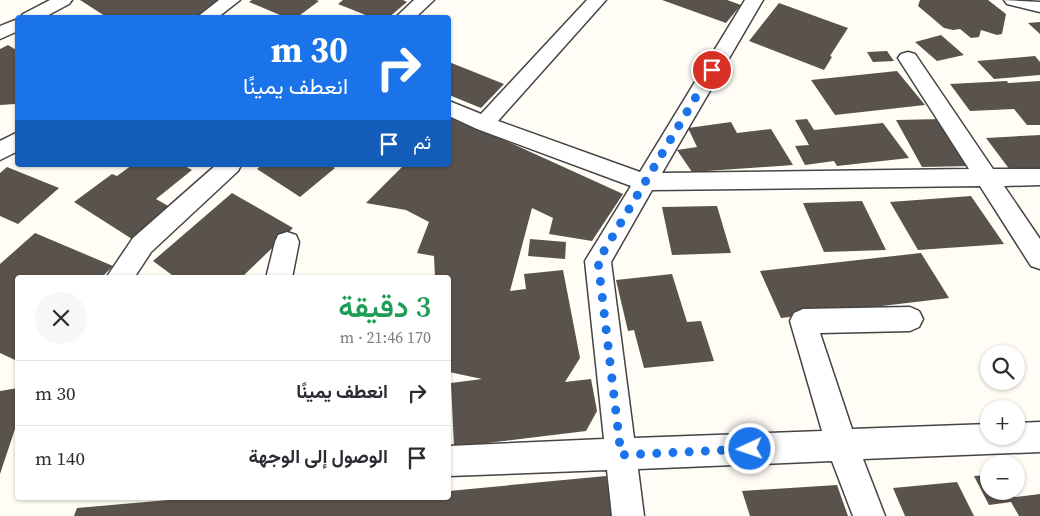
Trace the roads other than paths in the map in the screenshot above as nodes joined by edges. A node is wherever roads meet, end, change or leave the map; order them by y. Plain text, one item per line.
1 (63, 0) edge
2 (231, 0) edge
3 (425, 0) edge
4 (597, 0) edge
5 (754, 0) edge
6 (1012, 0) edge
7 (1040, 7) edge
8 (35, 15) edge
9 (209, 15) edge
10 (408, 15) edge
11 (15, 26) edge
12 (0, 34) edge
13 (908, 58) dead end
14 (451, 109) edge
15 (484, 124) junction
16 (15, 142) edge
17 (0, 152) edge
18 (228, 167) edge
19 (1040, 176) edge
20 (987, 178) junction
21 (644, 182) junction
22 (287, 242) dead end
23 (1040, 259) edge
24 (121, 275) edge
25 (280, 275) edge
26 (910, 319) dead end
27 (1040, 437) edge
28 (842, 445) junction
29 (621, 455) junction
30 (451, 461) edge
31 (628, 516) edge
32 (869, 516) edge

1 - 8 street
2 - 9 street
3 - 10 street
4 - 15 street
5 - 21 street
6 - 7 street
11 - 12 street
13 - 20 street
14 - 15 street
15 - 21 street
16 - 17 street
18 - 24 street
19 - 20 street
20 - 21 street
20 - 23 street
21 - 29 street
22 - 25 street
26 - 28 street
27 - 28 street
28 - 29 street
28 - 32 street
29 - 30 street
29 - 31 street

